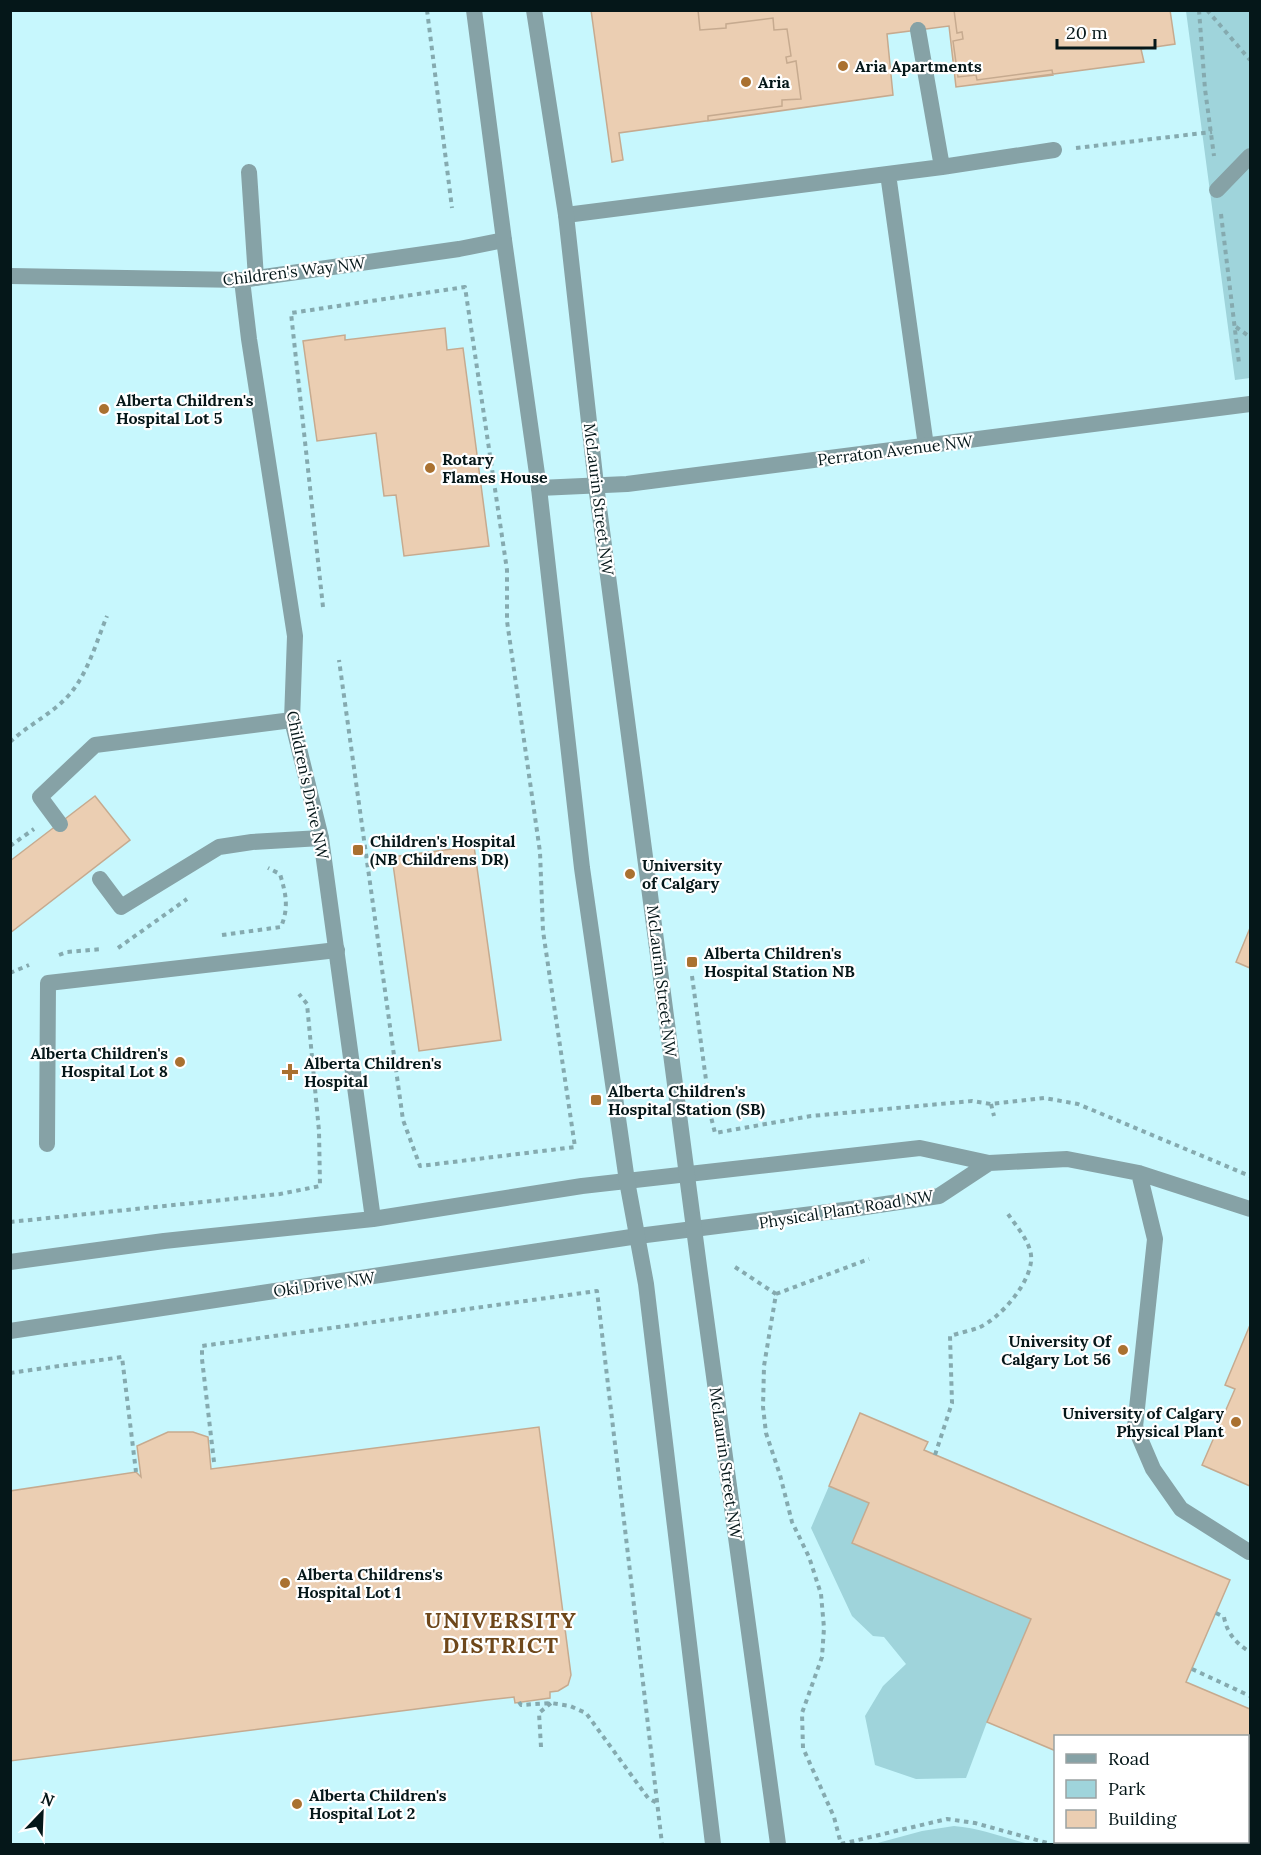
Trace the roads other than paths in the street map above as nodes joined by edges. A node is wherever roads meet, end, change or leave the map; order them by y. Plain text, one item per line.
1 (474, 10) edge
2 (534, 10) edge
3 (918, 30) dead end
4 (1054, 150) road end
5 (1251, 156) edge
6 (942, 167) junction
7 (249, 172) dead end
8 (888, 174) junction
9 (1217, 190) road end
10 (566, 215) junction
11 (504, 240) junction
12 (10, 276) edge
13 (249, 279) junction
14 (1251, 404) edge
15 (926, 446) junction
16 (596, 485) junction
17 (539, 488) junction
18 (292, 720) junction
19 (60, 824) dead end
20 (321, 838) junction
21 (100, 879) dead end
22 (337, 950) junction
23 (48, 1144) dead end
24 (988, 1163) junction
25 (1139, 1173) junction
26 (687, 1175) junction
27 (627, 1181) junction
28 (1251, 1209) edge
29 (374, 1219) junction
30 (694, 1229) junction
31 (638, 1236) junction
32 (10, 1262) edge
33 (10, 1331) edge
34 (1249, 1552) edge
35 (713, 1845) edge
36 (778, 1845) edge

1 - 11 street
2 - 10 street, McLaurin Street NW
3 - 6 street
4 - 6 street
5 - 9 street
6 - 8 street
7 - 13 street, Children's Drive NW
8 - 10 street
8 - 15 street
10 - 16 street, McLaurin Street NW
11 - 13 street, Children's Way NW
11 - 17 street
12 - 13 street, Children's Way NW
13 - 18 street, Children's Drive NW
14 - 15 street, Perraton Avenue NW
15 - 16 street, Perraton Avenue NW
16 - 17 street, Perraton Avenue NW
16 - 26 street, McLaurin Street NW
17 - 27 street
18 - 19 street
18 - 20 street, Children's Drive NW
20 - 21 street
20 - 22 street, Children's Drive NW
22 - 23 street
22 - 29 street, Children's Drive NW
24 - 25 street
24 - 26 street
24 - 30 street, Physical Plant Road NW
25 - 28 street
25 - 34 street
26 - 27 street
26 - 30 street, McLaurin Street NW
27 - 29 street
27 - 31 street
29 - 32 street
30 - 31 street, Physical Plant Road NW
30 - 36 street, McLaurin Street NW
31 - 33 street, Oki Drive NW
31 - 35 street

